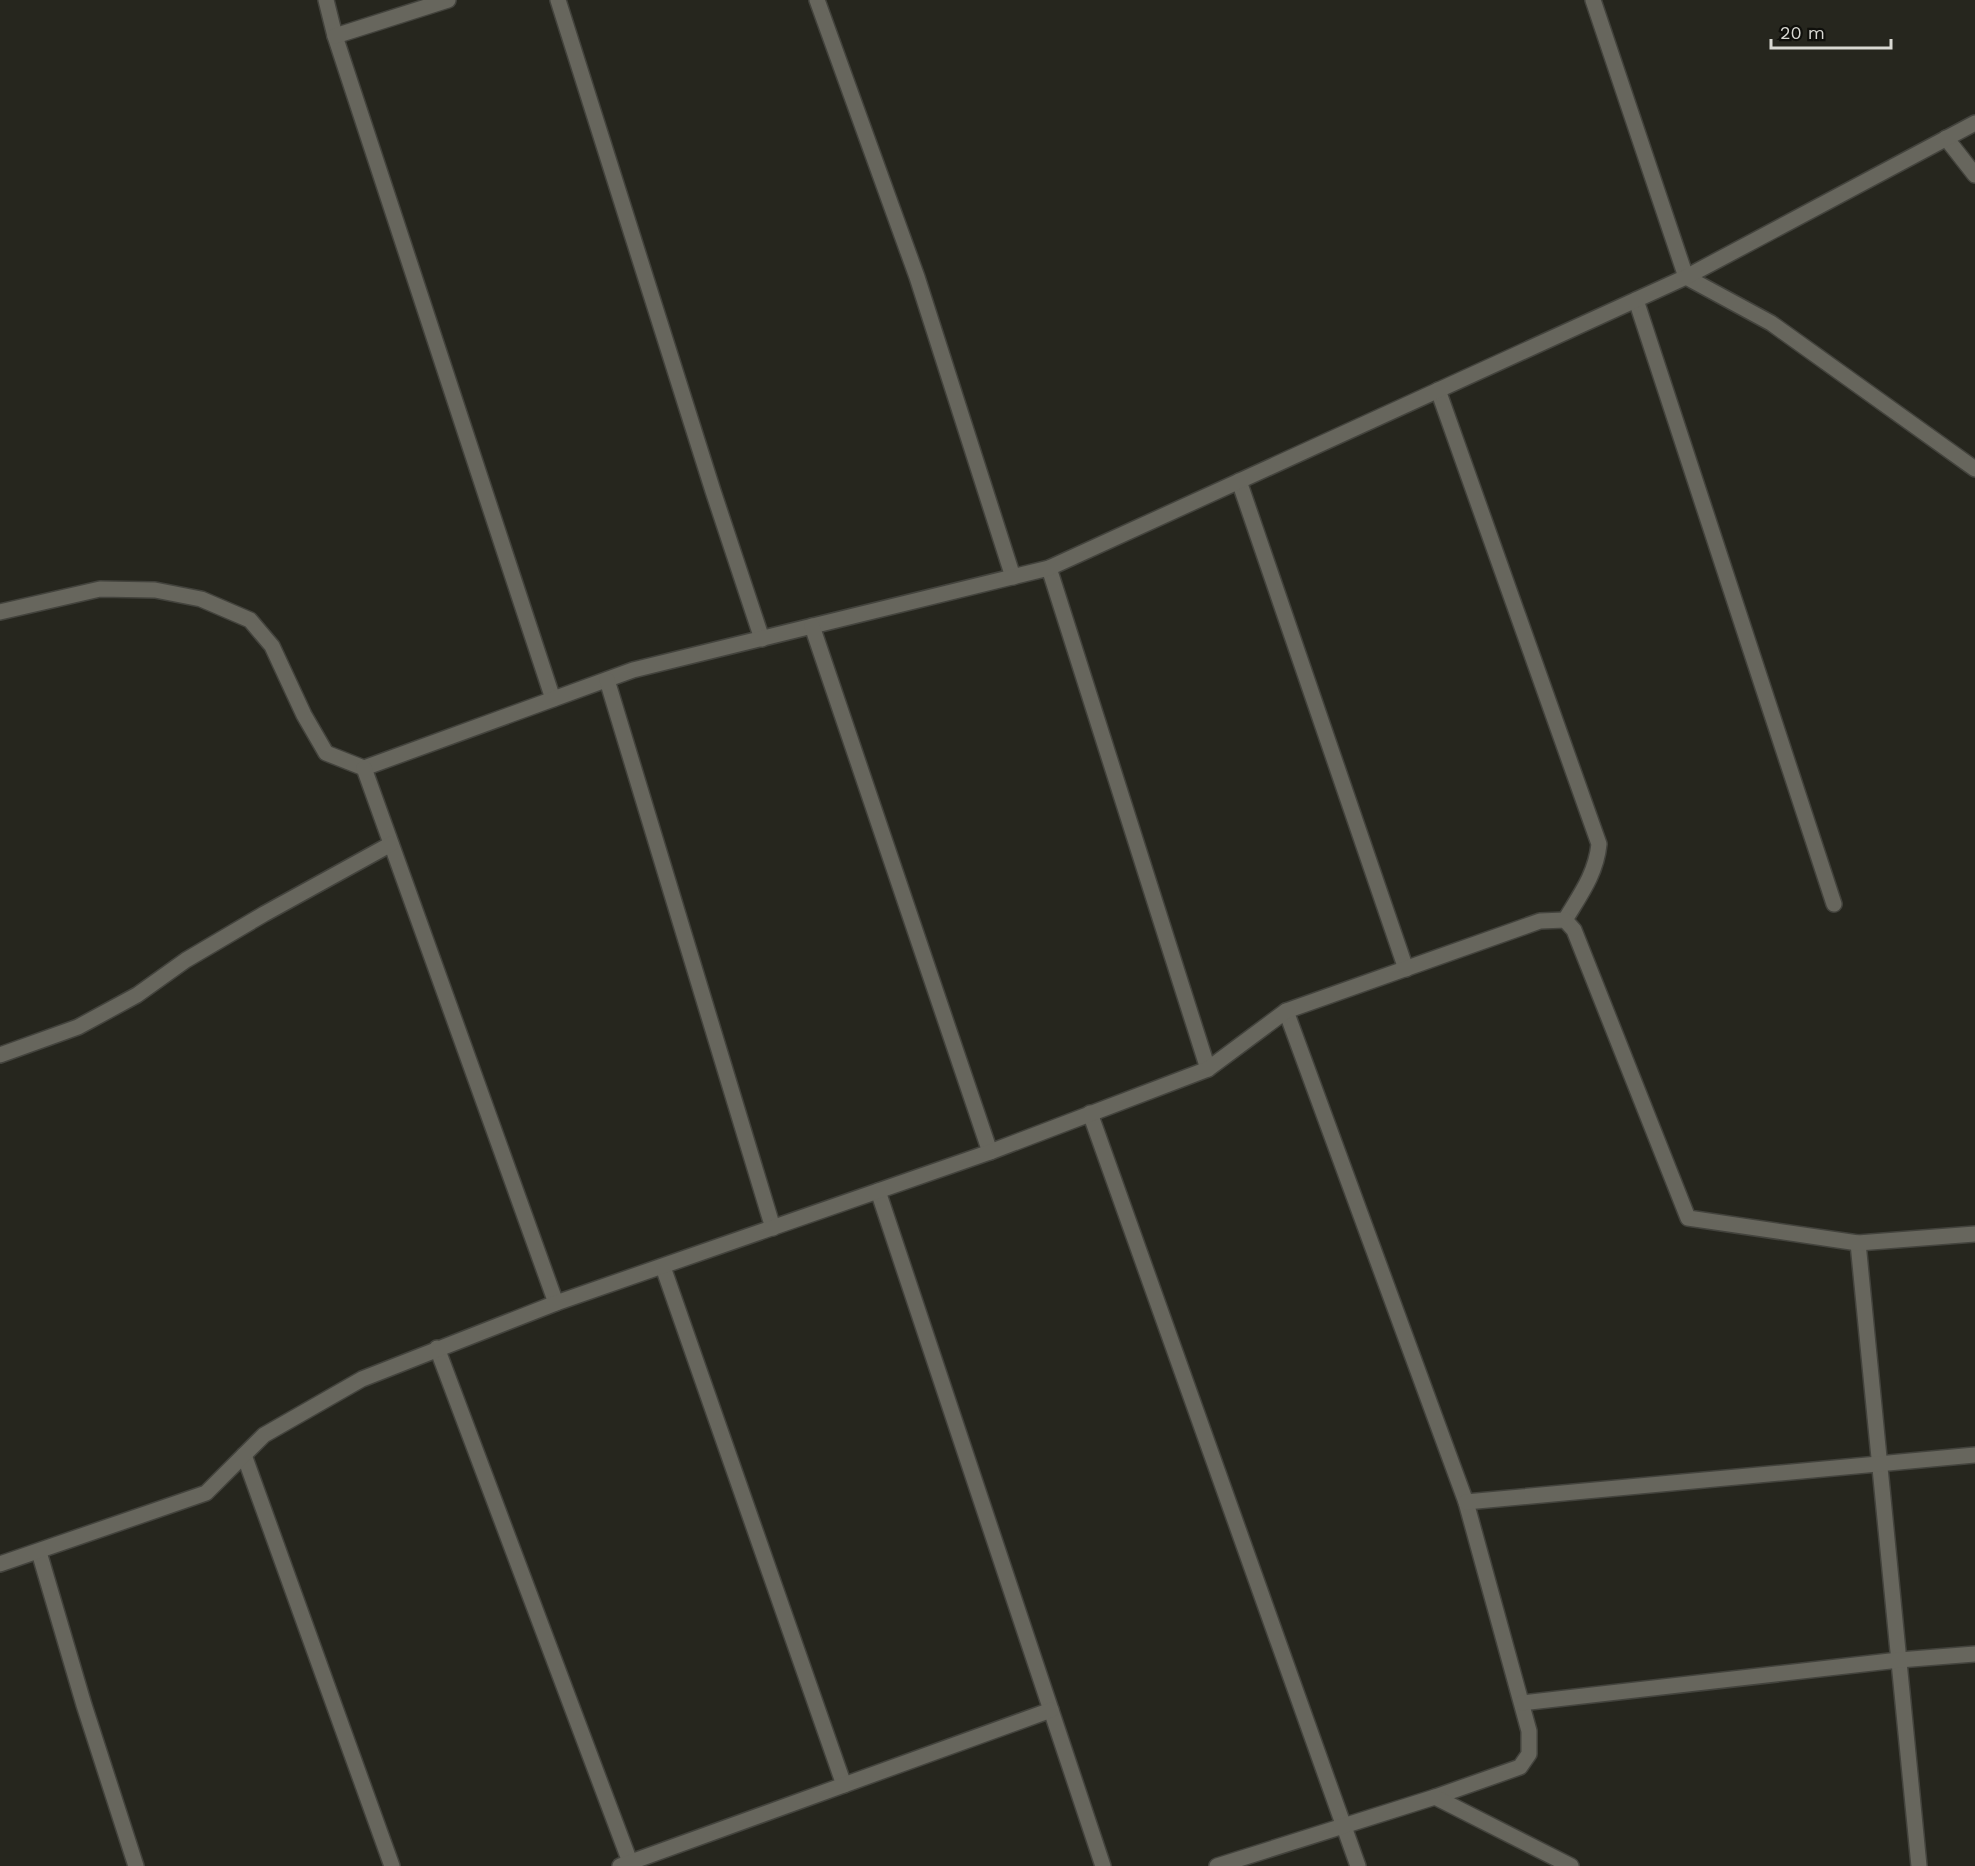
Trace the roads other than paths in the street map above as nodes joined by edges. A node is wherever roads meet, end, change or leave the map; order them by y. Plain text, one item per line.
1 (326, 0) edge
2 (448, 0) edge
3 (558, 0) edge
4 (817, 0) edge
5 (1593, 0) edge
6 (335, 36) junction
7 (1975, 123) edge
8 (1946, 138) junction
9 (1975, 175) edge
10 (1686, 277) junction
11 (1636, 300) junction
12 (1438, 390) junction
13 (1975, 469) edge
14 (1239, 481) junction
15 (1049, 568) junction
16 (1012, 577) junction
17 (0, 612) edge
18 (812, 626) junction
19 (762, 639) junction
20 (607, 680) junction
21 (553, 699) junction
22 (364, 768) junction
23 (391, 844) junction
24 (1834, 904) dead end
25 (1565, 920) junction
26 (1406, 969) junction
27 (1286, 1011) junction
28 (0, 1055) edge
29 (1208, 1069) junction
30 (1090, 1113) junction
31 (990, 1152) junction
32 (878, 1191) junction
33 (773, 1228) junction
34 (1975, 1234) edge
35 (1858, 1243) junction
36 (663, 1267) junction
37 (556, 1303) junction
38 (437, 1348) junction
39 (244, 1455) junction
40 (1975, 1455) edge
41 (1879, 1463) junction
42 (1466, 1502) junction
43 (39, 1552) junction
44 (0, 1564) edge
45 (1975, 1654) edge
46 (1899, 1660) junction
47 (1521, 1703) junction
48 (1051, 1710) junction
49 (844, 1785) junction
50 (1435, 1797) junction
51 (1344, 1825) junction
52 (625, 1864) edge
53 (1226, 1865) edge
54 (136, 1866) edge
55 (392, 1866) edge
56 (1103, 1866) edge
57 (1358, 1866) edge
58 (1571, 1866) edge
59 (1918, 1866) edge

1 - 6 street
2 - 6 street
3 - 19 street
4 - 16 street
5 - 10 street
6 - 21 street
7 - 8 street
8 - 9 street
8 - 10 street
10 - 11 street
10 - 13 street
11 - 12 street
11 - 24 street
12 - 14 street
12 - 25 street
14 - 15 street
14 - 26 street
15 - 16 street
15 - 29 street
16 - 18 street
17 - 22 street
18 - 19 street
18 - 31 street
19 - 20 street
20 - 21 street
20 - 33 street
21 - 22 street
22 - 23 street
23 - 28 street
23 - 37 street
25 - 26 street
25 - 35 street
26 - 27 street
27 - 29 street
27 - 42 street
29 - 30 street
30 - 31 street
30 - 51 street
31 - 32 street
32 - 33 street
32 - 48 street
33 - 36 street
34 - 35 street
35 - 41 street
36 - 37 street
36 - 49 street
37 - 38 street
38 - 39 street
38 - 52 street
39 - 43 street
39 - 55 street
40 - 41 street
41 - 42 street
41 - 46 street
42 - 47 street
43 - 44 street
43 - 54 street
45 - 46 street
46 - 47 street
46 - 59 street
47 - 50 street
48 - 49 street
48 - 56 street
49 - 52 street
50 - 51 street
50 - 58 street
51 - 53 street
51 - 57 street

